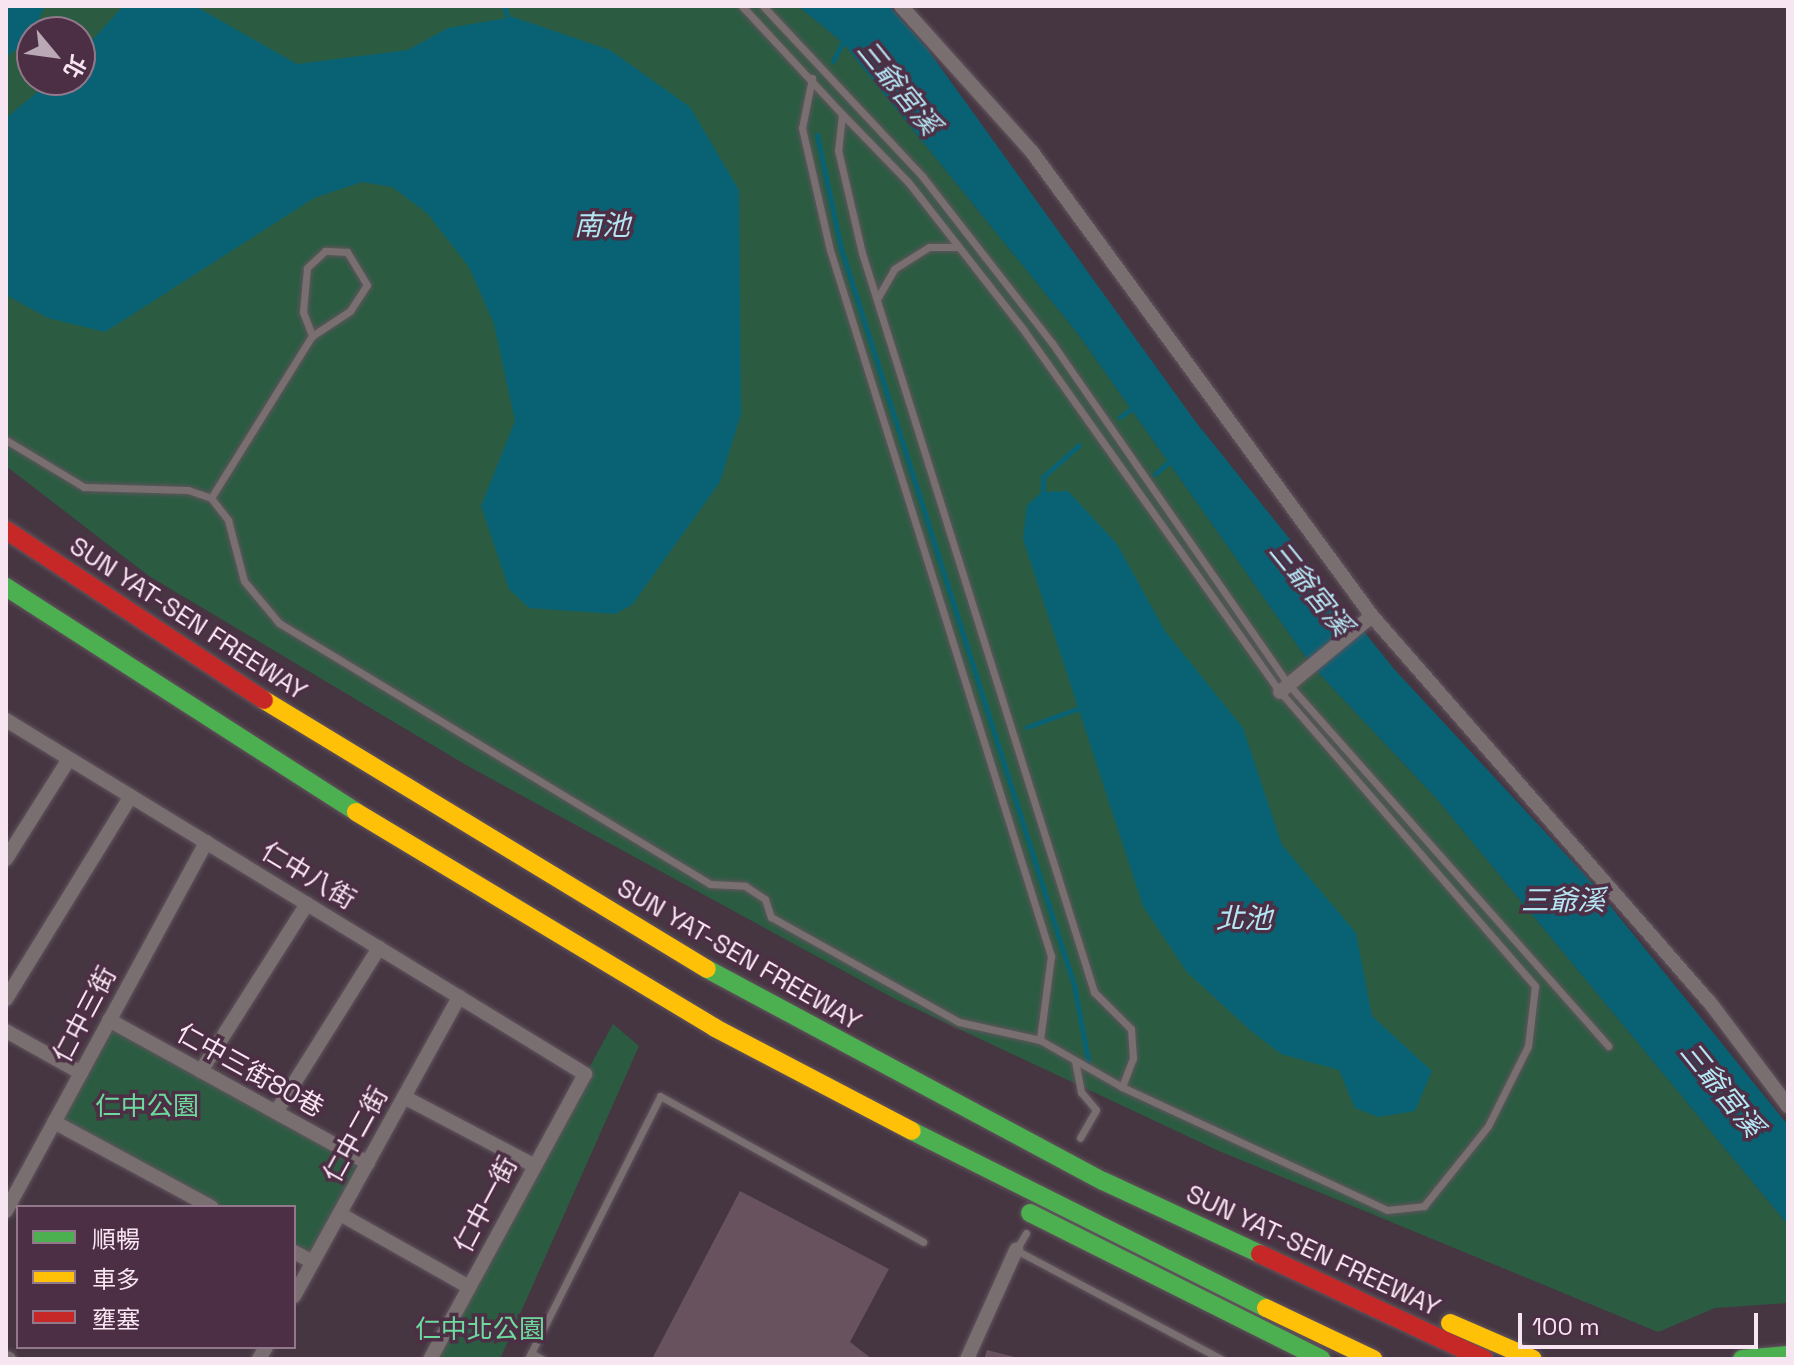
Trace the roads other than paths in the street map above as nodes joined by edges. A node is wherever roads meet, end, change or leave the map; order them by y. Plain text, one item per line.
1 (742, 6) edge
2 (763, 6) edge
3 (901, 6) edge
4 (812, 78) junction
5 (842, 114) junction
6 (958, 247) junction
7 (876, 299) junction
8 (312, 336) junction
9 (6, 440) edge
10 (211, 498) junction
11 (6, 530) edge
12 (6, 587) edge
13 (1368, 619) junction
14 (1288, 684) junction
15 (6, 720) edge
16 (69, 759) junction
17 (131, 796) junction
18 (206, 842) junction
19 (6, 859) edge
20 (307, 904) junction
21 (379, 948) junction
22 (459, 997) junction
23 (6, 999) edge
24 (109, 1020) junction
25 (6, 1031) edge
26 (1040, 1040) junction
27 (1608, 1046) dead end
28 (1075, 1061) junction
29 (201, 1071) junction
30 (81, 1073) junction
31 (585, 1074) joint
32 (1122, 1087) junction
33 (404, 1097) junction
34 (856, 1105) junction
35 (1788, 1106) edge
36 (276, 1112) junction
37 (54, 1122) junction
38 (1080, 1138) dead end
39 (368, 1163) junction
40 (535, 1166) junction
41 (1103, 1181) junction
42 (207, 1205) edge
43 (6, 1211) edge
44 (340, 1214) junction
45 (1026, 1233) dead end
46 (923, 1242) dead end
47 (1016, 1250) junction
48 (296, 1253) edge
49 (313, 1262) junction
50 (469, 1287) junction
51 (296, 1292) edge
52 (1788, 1355) edge
53 (529, 1356) edge
54 (430, 1359) edge
55 (542, 1359) edge
56 (967, 1359) edge
57 (1221, 1359) edge
58 (1321, 1359) edge
59 (1373, 1359) edge
60 (1484, 1359) edge
61 (1533, 1359) edge
62 (1742, 1359) edge

1 - 4 lane
2 - 14 lane
3 - 13 street
4 - 5 lane
4 - 26 lane
5 - 6 lane
5 - 7 lane
6 - 7 lane
6 - 14 lane
7 - 32 lane
8 - 8 lane
8 - 10 lane
9 - 10 lane
10 - 26 lane
11 - 41 highway, SUN YAT-SEN FREEWAY
12 - 34 highway
13 - 14 street
13 - 35 street
14 - 27 lane
14 - 32 lane
15 - 16 street, 仁中八街
16 - 17 street, 仁中八街
16 - 19 street
17 - 18 street, 仁中八街
17 - 23 street
18 - 20 street, 仁中八街
18 - 24 street, 仁中三街
20 - 21 street, 仁中八街
20 - 29 street
21 - 22 street, 仁中八街
21 - 36 street
22 - 31 street, 仁中八街
22 - 33 street, 仁中二街
24 - 29 street, 仁中三街80巷
24 - 30 street, 仁中三街
25 - 30 street
26 - 28 lane
28 - 32 lane
28 - 38 lane
29 - 36 street, 仁中三街80巷
30 - 37 street, 仁中三街
31 - 40 street, 仁中一街
33 - 39 street, 仁中二街
33 - 40 street
34 - 58 highway
34 - 59 highway
36 - 39 street, 仁中三街80巷
37 - 42 street
37 - 43 street, 仁中三街
39 - 44 street, 仁中二街
40 - 50 street, 仁中一街
41 - 60 highway, SUN YAT-SEN FREEWAY
41 - 61 highway
44 - 49 street, 仁中二街
44 - 50 street
45 - 47 lane
46 - 53 lane
47 - 56 street
47 - 57 lane
48 - 49 street
49 - 51 street, 仁中二街
50 - 54 street, 仁中一街
52 - 62 highway
53 - 55 lane

